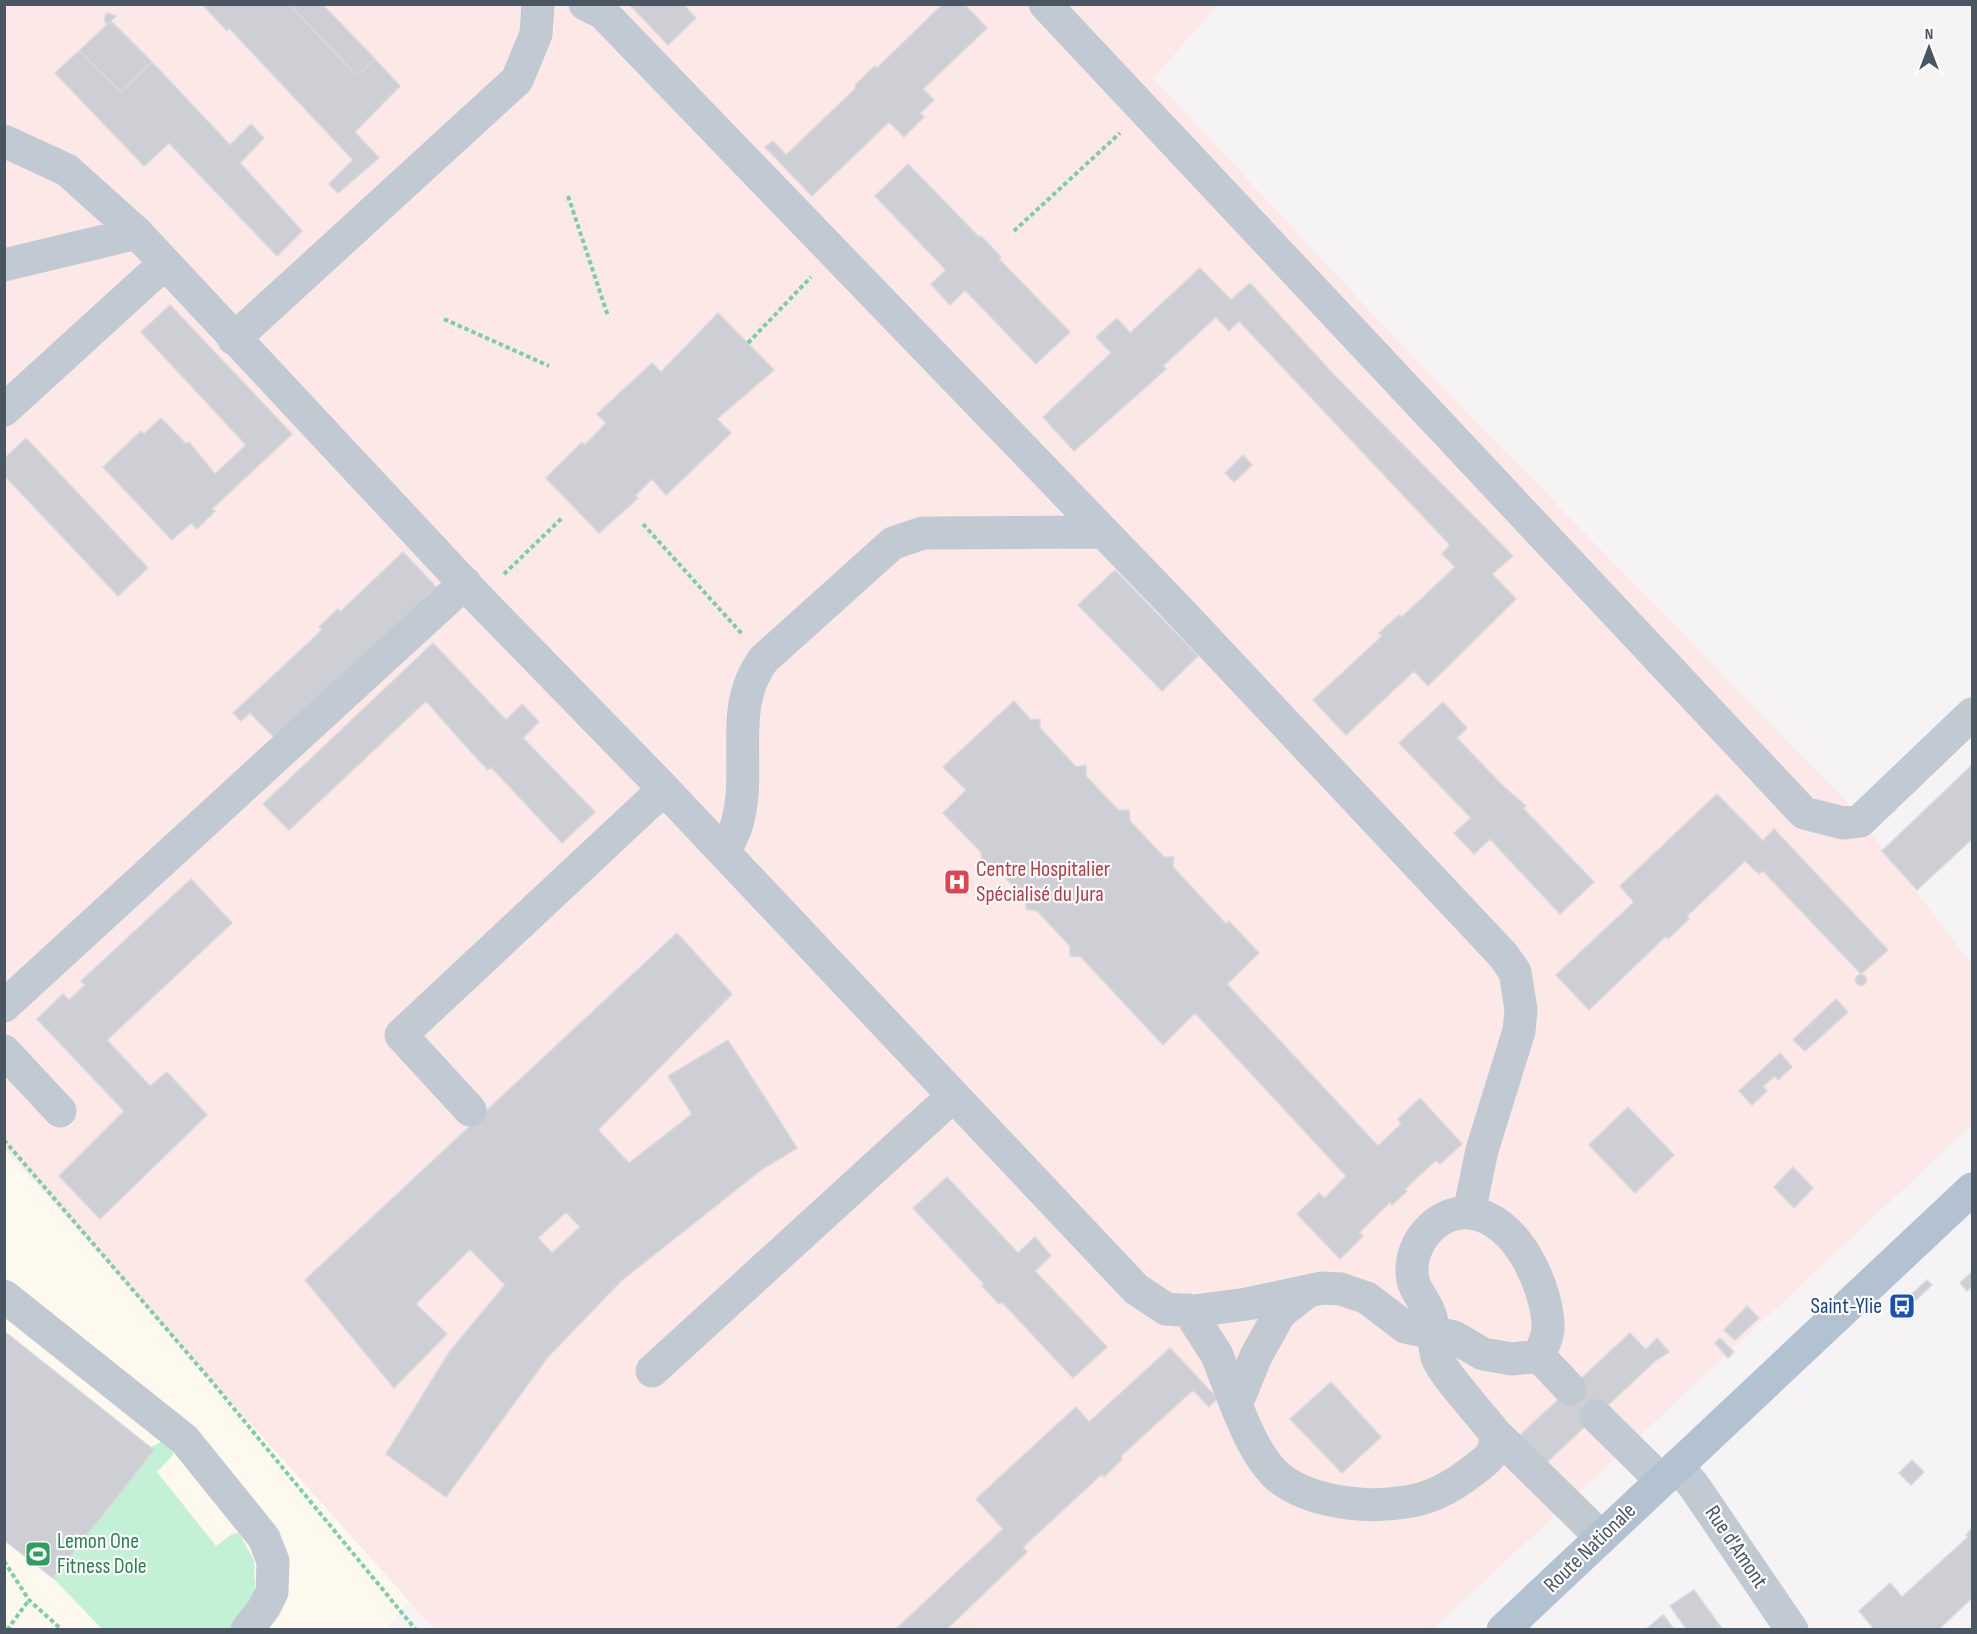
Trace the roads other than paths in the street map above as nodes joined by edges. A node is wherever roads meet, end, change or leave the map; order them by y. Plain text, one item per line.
1 (518, 4) edge
2 (538, 4) edge
3 (585, 4) edge
4 (1046, 4) edge
5 (527, 62) junction
6 (4, 141) edge
7 (137, 233) junction
8 (164, 264) junction
9 (4, 265) edge
10 (234, 339) junction
11 (4, 411) edge
12 (1103, 532) junction
13 (472, 591) junction
14 (1972, 714) edge
15 (664, 789) junction
16 (724, 852) junction
17 (4, 1006) edge
18 (4, 1051) edge
19 (953, 1096) junction
20 (470, 1110) dead end
21 (60, 1112) dead end
22 (1972, 1189) edge
23 (1469, 1213) junction
24 (1307, 1292) junction
25 (4, 1296) edge
26 (1188, 1310) junction
27 (1432, 1334) junction
28 (1539, 1356) junction
29 (652, 1371) dead end
30 (1570, 1389) dead end
31 (1236, 1405) junction
32 (1596, 1416) dead end
33 (1496, 1433) junction
34 (1669, 1473) junction
35 (1601, 1537) junction
36 (248, 1629) edge
37 (1503, 1629) edge
38 (1792, 1629) edge

1 - 5 street
2 - 5 street
3 - 12 street
4 - 14 street
5 - 10 street
6 - 7 street
7 - 8 street
7 - 9 street
8 - 10 street
8 - 11 street
10 - 13 street
12 - 16 street
12 - 23 street
13 - 15 street
13 - 17 street
15 - 16 street
15 - 20 street
16 - 19 street
18 - 21 street
19 - 26 street
19 - 29 street
22 - 34 main road, Route Nationale
23 - 27 street
23 - 28 street
24 - 26 street
24 - 27 street
24 - 31 street
25 - 36 street
26 - 31 street
27 - 28 street
27 - 33 street
28 - 30 street
31 - 33 street
32 - 34 street, Rue d'Amont
33 - 35 street
34 - 35 main road, Route Nationale
34 - 38 street, Rue d'Amont
35 - 37 main road, Route Nationale

